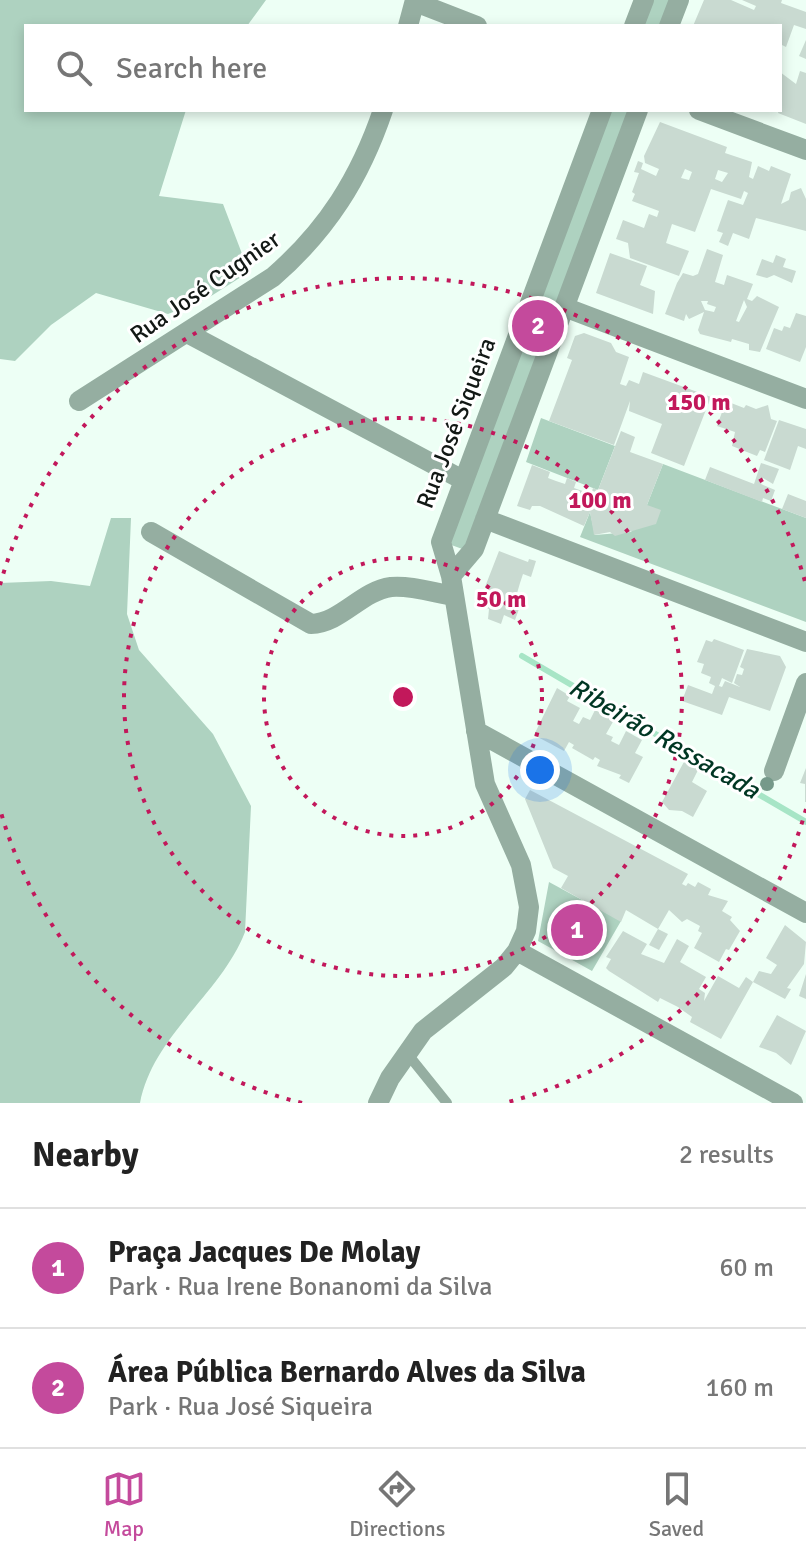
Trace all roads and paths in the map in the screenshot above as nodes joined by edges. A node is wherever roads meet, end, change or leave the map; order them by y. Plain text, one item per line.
1 (644, 0) edge
2 (679, 0) edge
3 (415, 1) edge
4 (409, 24) edge
5 (472, 24) edge
6 (635, 24) edge
7 (670, 24) edge
8 (382, 112) edge
9 (601, 112) edge
10 (637, 112) edge
11 (704, 112) edge
12 (806, 150) edge
13 (564, 307) junction
14 (187, 333) junction
15 (806, 399) edge
16 (79, 401) dead end
17 (463, 480) junction
18 (485, 519) junction
19 (151, 532) dead end
20 (453, 586) junction
21 (806, 642) edge
22 (806, 683) edge
23 (476, 731) junction
24 (774, 771) dead end
25 (806, 913) edge
26 (517, 951) junction
27 (406, 1052) junction
28 (378, 1103) edge
29 (447, 1103) edge
30 (793, 1103) edge

1 - 6 street
2 - 7 street
3 - 4 street
3 - 5 street
8 - 14 street, Rua José Cugnier
9 - 17 street, Rua José Siqueira
10 - 13 street
11 - 12 street
13 - 15 street
13 - 18 street
14 - 16 street, Rua José Cugnier
14 - 17 street
17 - 20 street, Rua José Siqueira
18 - 20 street
18 - 21 street
19 - 20 street
20 - 23 street, Rua José Siqueira
22 - 24 street
23 - 25 street
23 - 26 street, Rua José Siqueira
26 - 27 street
26 - 30 street
27 - 28 street
27 - 29 lane

